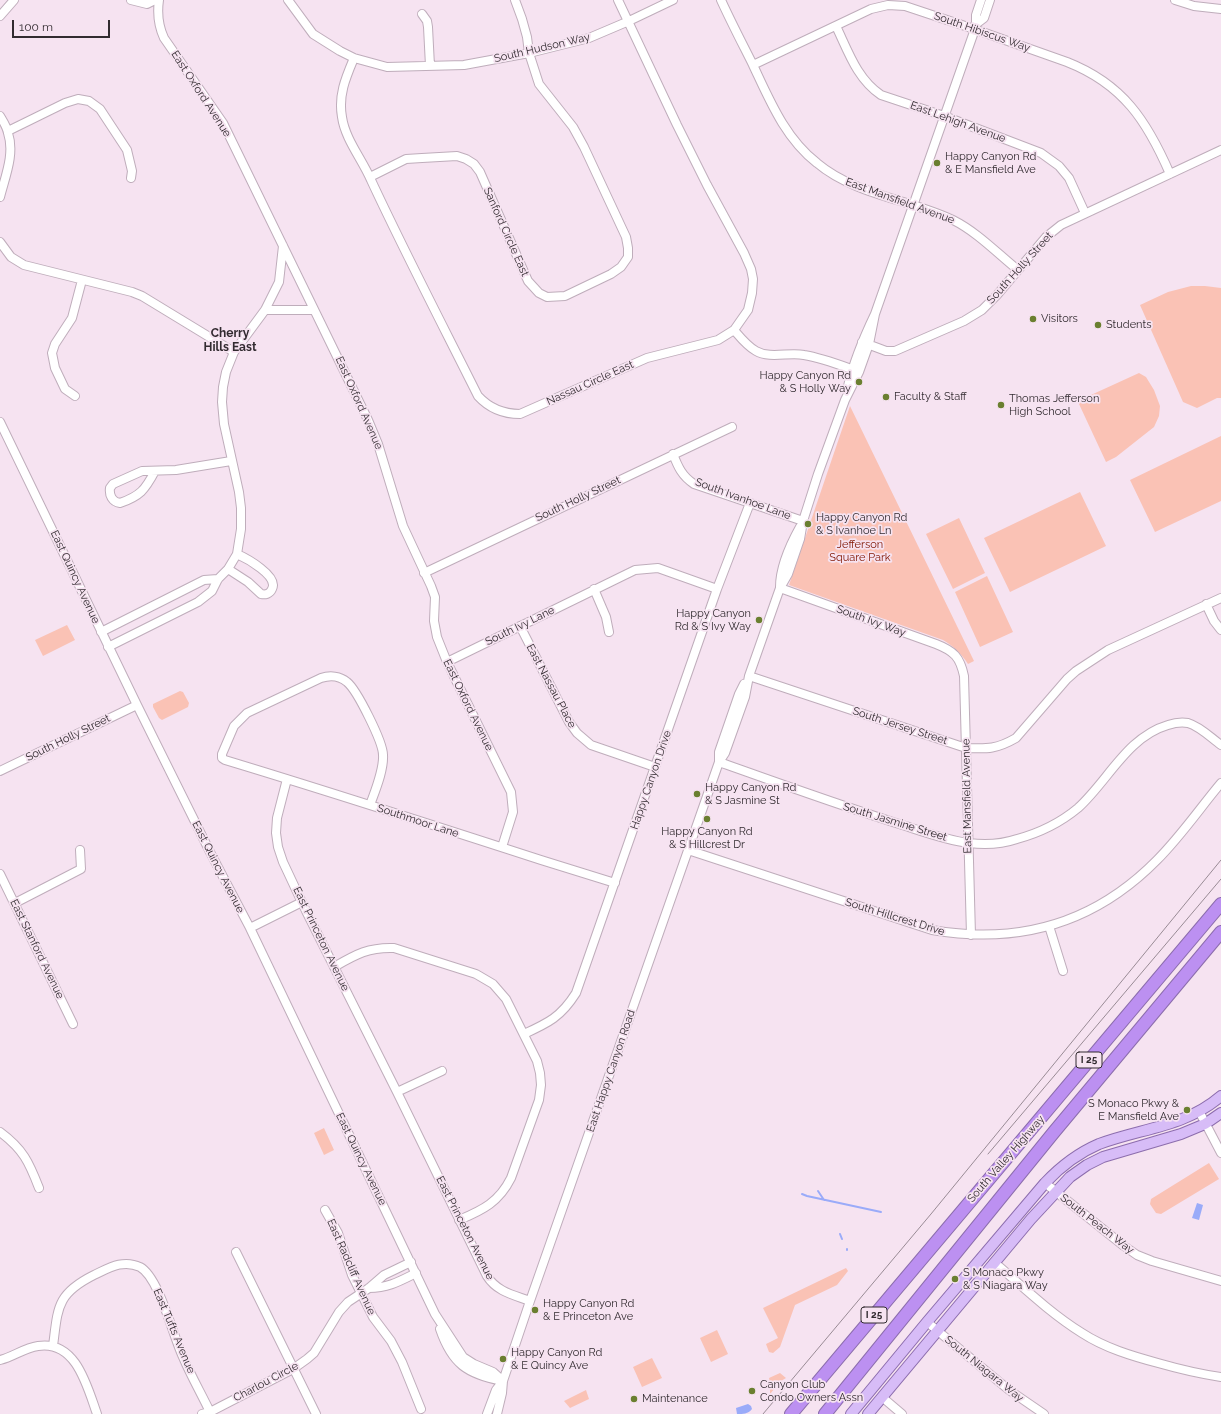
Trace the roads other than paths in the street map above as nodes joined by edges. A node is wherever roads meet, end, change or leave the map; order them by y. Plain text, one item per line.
1 (14, 0) edge
2 (132, 0) edge
3 (155, 0) edge
4 (159, 0) edge
5 (288, 0) edge
6 (515, 0) edge
7 (618, 0) edge
8 (721, 0) edge
9 (981, 0) edge
10 (990, 0) edge
11 (1175, 0) edge
12 (672, 1) edge
13 (1221, 10) edge
14 (422, 14) dead end
15 (0, 16) edge
16 (628, 21) junction
17 (836, 26) junction
18 (975, 27) junction
19 (529, 53) junction
20 (354, 58) junction
21 (753, 65) junction
22 (430, 66) junction
23 (0, 116) edge
24 (944, 116) junction
25 (8, 131) junction
26 (1221, 150) edge
27 (1170, 174) junction
28 (370, 177) junction
29 (132, 178) dead end
30 (0, 197) edge
31 (913, 204) junction
32 (1085, 213) junction
33 (0, 242) edge
34 (283, 245) junction
35 (1018, 270) junction
36 (82, 280) junction
37 (265, 310) junction
38 (314, 310) junction
39 (734, 330) junction
40 (866, 343) junction
41 (234, 352) junction
42 (855, 370) junction
43 (74, 396) dead end
44 (0, 422) edge
45 (732, 427) dead end
46 (673, 454) junction
47 (231, 461) junction
48 (155, 471) junction
49 (750, 503) junction
50 (803, 521) junction
51 (237, 554) junction
52 (228, 569) junction
53 (424, 572) junction
54 (218, 579) junction
55 (780, 588) junction
56 (594, 589) junction
57 (717, 589) junction
58 (1221, 598) edge
59 (1206, 604) junction
60 (520, 626) junction
61 (1221, 630) edge
62 (101, 632) junction
63 (610, 632) dead end
64 (108, 647) junction
65 (958, 658) joint
66 (447, 662) junction
67 (749, 676) junction
68 (137, 705) junction
69 (1221, 745) edge
70 (966, 748) junction
71 (719, 762) junction
72 (655, 767) junction
73 (0, 771) edge
74 (287, 779) junction
75 (1221, 783) edge
76 (370, 805) junction
77 (968, 843) junction
78 (502, 847) junction
79 (80, 850) dead end
80 (688, 850) junction
81 (0, 874) edge
82 (614, 883) junction
83 (302, 902) junction
84 (14, 903) junction
85 (1221, 904) edge
86 (1049, 926) junction
87 (250, 928) junction
88 (1221, 932) edge
89 (971, 935) junction
90 (334, 967) junction
91 (1063, 971) dead end
92 (73, 1024) dead end
93 (524, 1034) junction
94 (442, 1071) dead end
95 (397, 1092) junction
96 (1221, 1096) edge
97 (1199, 1111) junction
98 (1221, 1113) edge
99 (1205, 1124) junction
100 (0, 1132) edge
101 (1221, 1153) edge
102 (1044, 1183) junction
103 (39, 1188) dead end
104 (1055, 1191) junction
105 (325, 1210) dead end
106 (459, 1220) junction
107 (236, 1252) dead end
108 (411, 1262) junction
109 (994, 1262) junction
110 (416, 1273) junction
111 (1221, 1281) edge
112 (369, 1288) junction
113 (360, 1293) junction
114 (530, 1301) junction
115 (927, 1322) junction
116 (937, 1330) junction
117 (53, 1346) junction
118 (0, 1360) edge
119 (293, 1369) junction
120 (1221, 1377) edge
121 (503, 1381) junction
122 (882, 1397) junction
123 (421, 1409) dead end
124 (208, 1413) edge
125 (97, 1414) edge
126 (316, 1414) edge
127 (487, 1414) edge
128 (497, 1414) edge
129 (791, 1414) edge
130 (825, 1414) edge
131 (851, 1414) edge
132 (868, 1414) edge
133 (902, 1414) edge
134 (1044, 1414) edge

1 - 15 street
2 - 3 street
4 - 34 street, East Oxford Avenue
5 - 20 street, South Hudson Way
6 - 19 street, Sanford Circle East
7 - 16 street, Nassau Circle East
8 - 21 street, East Mansfield Avenue
9 - 18 street, East Happy Canyon Road
10 - 18 street, East Happy Canyon Road
11 - 13 street
12 - 16 street, South Hudson Way
14 - 22 street
16 - 19 street, South Hudson Way
16 - 39 street, Nassau Circle East
17 - 18 street, South Hibiscus Way
17 - 21 street, South Hibiscus Way
17 - 24 street, East Lehigh Avenue
18 - 24 street, East Happy Canyon Road
18 - 27 street, South Hibiscus Way
19 - 22 street, South Hudson Way
19 - 28 street, Sanford Circle East
20 - 22 street, South Hudson Way
20 - 28 street, Nassau Circle East
21 - 31 street, East Mansfield Avenue
23 - 25 street
24 - 31 street, East Happy Canyon Road
24 - 32 street, East Lehigh Avenue
25 - 29 street
25 - 30 street
26 - 27 street, South Holly Street
27 - 32 street, South Holly Street
28 - 39 street, Nassau Circle East
31 - 35 street, East Mansfield Avenue
31 - 40 street, East Happy Canyon Road
32 - 35 street, South Holly Street
33 - 36 street
34 - 37 street
34 - 38 street, East Oxford Avenue
35 - 40 street, South Holly Street
36 - 41 street
36 - 43 street
37 - 38 street
37 - 41 street
38 - 53 street, East Oxford Avenue
39 - 42 street
40 - 42 street, East Happy Canyon Road
41 - 47 street
42 - 50 street, East Happy Canyon Road
44 - 62 street, East Quincy Avenue
45 - 46 street, South Holly Street
46 - 49 street, South Ivanhoe Lane
46 - 53 street, South Holly Street
47 - 48 street
47 - 51 street
48 - 48 street
49 - 50 street, South Ivanhoe Lane
49 - 57 street, Happy Canyon Drive
50 - 55 street, East Happy Canyon Road
51 - 52 street
51 - 52 street
52 - 54 street
53 - 66 street, East Oxford Avenue
54 - 62 street
54 - 64 street
55 - 65 street, South Ivy Way
55 - 67 street, East Happy Canyon Road
56 - 57 street, South Ivy Lane
56 - 60 street, South Ivy Lane
56 - 63 street
57 - 72 street, Happy Canyon Drive
58 - 59 street, South Jersey Street
59 - 61 street
59 - 70 street, South Jersey Street
60 - 66 street, South Ivy Lane
60 - 72 street, East Nassau Place
62 - 64 street, East Quincy Avenue
64 - 68 street, East Quincy Avenue
65 - 70 street, East Mansfield Avenue
66 - 78 street, East Oxford Avenue
67 - 70 street, South Jersey Street
67 - 71 street, East Happy Canyon Road
68 - 73 street, South Holly Street
68 - 87 street, East Quincy Avenue
69 - 77 street, South Jasmine Street
70 - 77 street, East Mansfield Avenue
71 - 77 street, South Jasmine Street
71 - 80 street, East Happy Canyon Road
72 - 82 street, Happy Canyon Drive
74 - 76 street, Southmoor Lane
74 - 76 street, Southmoor Lane
74 - 83 street, East Princeton Avenue
75 - 86 street, South Hillcrest Drive
76 - 78 street, Southmoor Lane
77 - 89 street, East Mansfield Avenue
78 - 82 street, Southmoor Lane
79 - 84 street
80 - 89 street, South Hillcrest Drive
80 - 114 street, East Happy Canyon Road
81 - 84 street, East Stanford Avenue
82 - 93 street, Happy Canyon Drive
83 - 87 street
83 - 90 street, East Princeton Avenue
84 - 92 street, East Stanford Avenue
85 - 129 highway, South Valley Highway / I 25
86 - 89 street, South Hillcrest Drive
86 - 91 street
87 - 108 street, East Quincy Avenue
88 - 130 highway, South Valley Highway / I 25
90 - 93 street
90 - 95 street, East Princeton Avenue
93 - 106 street
94 - 95 street
95 - 106 street, East Princeton Avenue
96 - 97 main road
97 - 99 street
97 - 102 main road
98 - 99 main road
99 - 101 street
99 - 104 main road
100 - 103 street
102 - 104 street, South Peach Way
102 - 115 main road
104 - 109 main road
104 - 111 street, South Peach Way
105 - 113 street, East Radcliff Avenue
106 - 114 street, East Princeton Avenue
107 - 119 street
108 - 110 street, East Quincy Avenue
108 - 112 street, Charlou Circle
109 - 116 main road
109 - 120 street
110 - 112 street, Charlou Circle
110 - 121 street, East Quincy Avenue
112 - 113 street, Charlou Circle
113 - 119 street, Charlou Circle
113 - 123 street, East Radcliff Avenue
114 - 121 street, East Happy Canyon Road
115 - 116 street, South Niagara Way
115 - 131 main road
116 - 122 main road
116 - 134 street, South Niagara Way
117 - 118 street
117 - 124 street, East Tufts Avenue
117 - 125 street
119 - 124 street, Charlou Circle
119 - 126 street
121 - 127 street, East Happy Canyon Road
121 - 128 street, East Happy Canyon Road
122 - 132 main road
122 - 133 street

